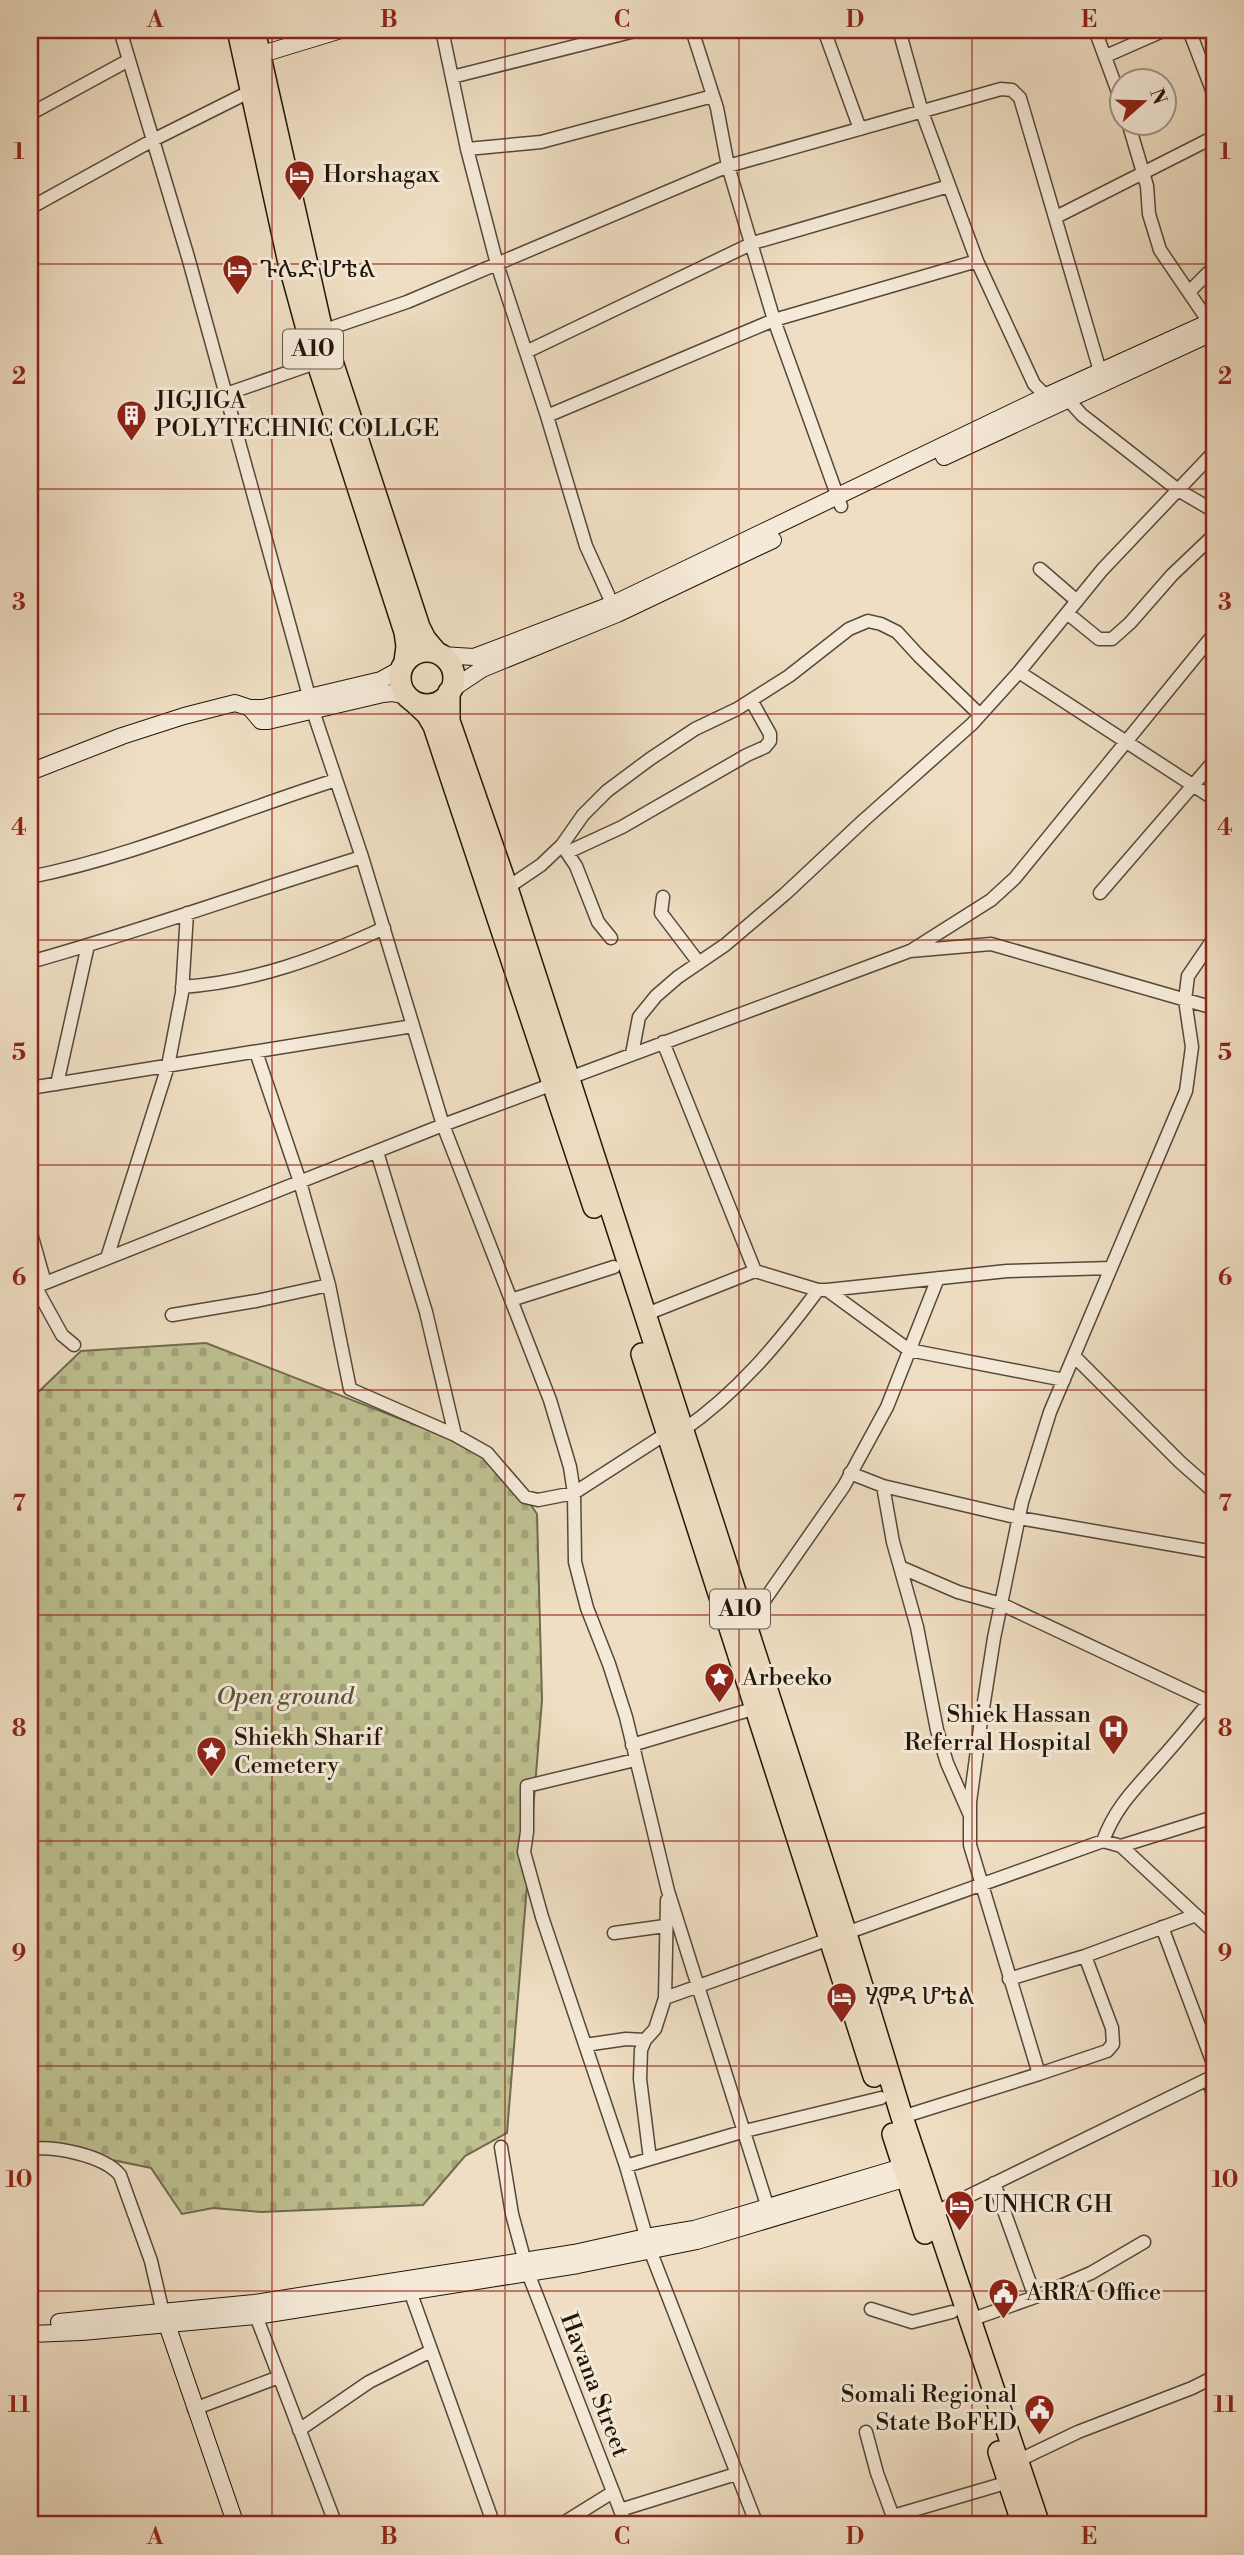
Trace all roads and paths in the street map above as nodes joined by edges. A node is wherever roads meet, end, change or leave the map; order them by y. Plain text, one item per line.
1 (120, 30) edge
2 (238, 30) edge
3 (254, 30) edge
4 (341, 30) edge
5 (442, 30) edge
6 (639, 30) edge
7 (692, 30) edge
8 (824, 30) edge
9 (899, 30) edge
10 (1094, 30) edge
11 (1165, 30) edge
12 (1189, 30) edge
13 (259, 55) junction
14 (1105, 56) junction
15 (130, 60) junction
16 (1109, 66) edge
17 (452, 77) junction
18 (1212, 90) dead end
19 (251, 91) junction
20 (713, 96) junction
21 (922, 112) junction
22 (30, 114) edge
23 (860, 129) junction
24 (1132, 136) edge
25 (1214, 137) edge
26 (153, 140) junction
27 (467, 149) junction
28 (728, 166) junction
29 (1143, 173) junction
30 (949, 186) junction
31 (30, 208) edge
32 (1056, 217) junction
33 (752, 243) junction
34 (977, 261) junction
35 (497, 264) junction
36 (1214, 267) edge
37 (1189, 292) junction
38 (774, 320) junction
39 (1213, 325) edge
40 (315, 333) junction
41 (526, 352) junction
42 (324, 360) junction
43 (1100, 371) junction
44 (226, 394) junction
45 (1056, 398) junction
46 (547, 415) junction
47 (1214, 452) edge
48 (1178, 490) junction
49 (839, 501) junction
50 (1214, 512) edge
51 (1214, 535) edge
52 (1040, 569) dead end
53 (1077, 601) junction
54 (615, 609) junction
55 (1067, 613) junction
56 (1214, 634) edge
57 (438, 654) junction
58 (403, 665) junction
59 (1019, 673) junction
60 (450, 690) junction
61 (410, 699) junction
62 (751, 700) junction
63 (311, 704) junction
64 (980, 715) junction
65 (1127, 743) junction
66 (1214, 761) edge
67 (30, 772) edge
68 (336, 780) junction
69 (1194, 786) junction
70 (1214, 799) edge
71 (565, 849) junction
72 (362, 857) junction
73 (30, 877) edge
74 (507, 888) junction
75 (1100, 893) dead end
76 (663, 897) dead end
77 (187, 913) junction
78 (384, 928) junction
79 (611, 938) dead end
80 (1214, 938) edge
81 (88, 945) junction
82 (910, 951) junction
83 (30, 962) edge
84 (699, 963) junction
85 (182, 986) junction
86 (1185, 1000) junction
87 (1214, 1008) edge
88 (414, 1026) junction
89 (663, 1042) junction
90 (256, 1052) junction
91 (632, 1054) junction
92 (168, 1066) junction
93 (560, 1083) junction
94 (57, 1084) junction
95 (30, 1088) edge
96 (443, 1125) junction
97 (377, 1152) junction
98 (300, 1182) junction
99 (30, 1230) edge
100 (107, 1258) junction
101 (614, 1267) junction
102 (1111, 1268) junction
103 (755, 1271) junction
104 (938, 1278) junction
105 (329, 1285) junction
106 (37, 1286) edge
107 (822, 1290) junction
108 (511, 1300) junction
109 (172, 1314) dead end
110 (644, 1315) junction
111 (74, 1345) dead end
112 (909, 1350) junction
113 (1074, 1356) junction
114 (1063, 1380) junction
115 (674, 1432) junction
116 (455, 1435) junction
117 (850, 1474) junction
118 (883, 1486) junction
119 (1214, 1492) edge
120 (574, 1493) junction
121 (1019, 1518) junction
122 (1214, 1552) edge
123 (900, 1566) junction
124 (1001, 1604) junction
125 (740, 1634) junction
126 (1213, 1700) edge
127 (756, 1708) junction
128 (632, 1745) junction
129 (635, 1760) junction
130 (970, 1816) junction
131 (1214, 1817) edge
132 (1103, 1840) junction
133 (1121, 1846) junction
134 (981, 1885) junction
135 (668, 1891) junction
136 (1214, 1912) edge
137 (1198, 1917) junction
138 (665, 1926) junction
139 (1162, 1927) junction
140 (1214, 1932) edge
141 (614, 1933) dead end
142 (839, 1936) junction
143 (1085, 1956) junction
144 (1009, 1979) junction
145 (697, 1988) junction
146 (665, 1998) junction
147 (645, 2040) junction
148 (585, 2046) junction
149 (1214, 2066) edge
150 (1039, 2074) junction
151 (1211, 2078) edge
152 (881, 2098) junction
153 (1214, 2100) edge
154 (902, 2117) junction
155 (745, 2132) junction
156 (501, 2147) dead end
157 (30, 2149) edge
158 (650, 2159) junction
159 (626, 2166) junction
160 (912, 2170) junction
161 (994, 2183) junction
162 (768, 2208) junction
163 (934, 2213) junction
164 (1144, 2242) dead end
165 (648, 2243) junction
166 (527, 2267) junction
167 (410, 2291) junction
168 (1035, 2297) junction
169 (872, 2309) dead end
170 (256, 2316) junction
171 (961, 2316) junction
172 (165, 2319) junction
173 (30, 2323) edge
174 (30, 2334) edge
175 (431, 2351) junction
176 (279, 2377) junction
177 (1214, 2377) edge
178 (194, 2409) junction
179 (299, 2430) junction
180 (866, 2432) dead end
181 (1010, 2470) junction
182 (736, 2474) junction
183 (613, 2492) junction
184 (620, 2510) junction
185 (894, 2520) edge
186 (236, 2525) edge
187 (336, 2525) edge
188 (494, 2525) edge
189 (560, 2525) edge
190 (626, 2525) edge
191 (757, 2525) edge
192 (1023, 2525) edge
193 (1040, 2525) edge

1 - 15 street
2 - 19 highway, A10
3 - 13 highway, A10
4 - 13 main road
5 - 17 street
6 - 17 street
7 - 20 street
8 - 23 street
9 - 21 street
10 - 14 street
11 - 14 street
12 - 18 street
13 - 40 highway, A10
14 - 16 street
15 - 22 street
15 - 26 street
17 - 27 street
19 - 26 street
19 - 40 highway, A10
20 - 27 street
20 - 28 street
21 - 23 street
21 - 30 street
21 - 32 street
23 - 28 street
24 - 29 street
25 - 29 street
26 - 31 street
26 - 44 street
27 - 35 street
28 - 33 street
28 - 35 street
29 - 32 street
29 - 37 street
30 - 33 street
30 - 34 street
32 - 43 street
33 - 38 street
33 - 41 street
34 - 38 street
34 - 45 street
35 - 40 street
35 - 41 street
36 - 37 street
37 - 39 street
38 - 46 street
38 - 49 street
39 - 43 main road
39 - 45 main road
40 - 42 highway, A10
41 - 46 street
42 - 44 street
42 - 57 highway, A10
42 - 58 highway, A10
43 - 45 main road
44 - 63 street
45 - 48 street
45 - 49 main road
46 - 54 street
47 - 48 street
48 - 50 street
48 - 53 street
49 - 54 main road
51 - 55 street
52 - 53 street
53 - 55 street
54 - 57 main road
54 - 60 main road
55 - 59 street
56 - 65 street
57 - 58 highway
57 - 60 highway, A10
58 - 61 highway, A10
58 - 63 main road
59 - 64 street
59 - 65 street
60 - 61 highway
60 - 74 highway, A10
61 - 63 main road
61 - 93 highway, A10
62 - 64 street
62 - 71 street
62 - 71 street
63 - 67 main road
63 - 68 street
64 - 84 street
65 - 69 street
65 - 82 street
66 - 69 street
68 - 72 street
68 - 73 street
69 - 70 street
69 - 75 street
71 - 74 street
71 - 79 street
72 - 77 street
72 - 78 street
74 - 93 highway, A10
76 - 84 street
77 - 81 street
77 - 85 street
78 - 85 street
78 - 88 street
80 - 86 street
81 - 83 street
81 - 94 street
82 - 86 street
82 - 89 street
84 - 91 street
85 - 92 street
86 - 87 street
86 - 102 street
88 - 90 street
88 - 96 street
89 - 91 street
89 - 103 street
90 - 92 street
90 - 98 street
91 - 93 street
92 - 94 street
92 - 100 street
93 - 96 street
93 - 101 highway, A10
93 - 110 highway, A10
94 - 95 street
96 - 97 street
96 - 108 street
97 - 98 street
97 - 116 street
98 - 100 street
98 - 105 street
99 - 106 street
100 - 106 street
101 - 108 street
101 - 115 highway, A10
102 - 104 street
102 - 113 street
103 - 107 street
103 - 110 street
104 - 107 street
104 - 112 street
105 - 109 street
105 - 116 street
106 - 111 street
107 - 112 street
107 - 115 street
108 - 120 street
110 - 115 highway, A10
112 - 114 street
112 - 117 street
113 - 114 street
113 - 119 street
114 - 121 street
115 - 120 street
115 - 125 highway, A10
116 - 120 street
117 - 118 street
117 - 125 street
118 - 121 street
118 - 123 street
120 - 128 street
121 - 122 street
121 - 124 street
123 - 124 street
123 - 130 street
124 - 126 street
124 - 130 street
125 - 127 highway, A10
125 - 142 highway, A10
126 - 132 street
127 - 128 street
127 - 142 highway, A10
128 - 129 street
129 - 135 street
129 - 148 street
130 - 134 street
131 - 133 street
132 - 133 street
132 - 134 street
133 - 137 street
134 - 142 street
134 - 144 street
135 - 138 street
135 - 145 street
136 - 137 street
137 - 139 street
137 - 140 street
138 - 141 street
138 - 146 street
139 - 143 street
139 - 149 street
142 - 145 street
142 - 152 highway, A10
142 - 154 highway, A10
143 - 144 street
143 - 150 street
144 - 150 street
145 - 146 street
145 - 155 street
146 - 147 street
147 - 148 street
147 - 158 street
148 - 159 street
150 - 154 street
151 - 153 street
151 - 161 street
152 - 155 street
152 - 160 highway, A10
154 - 160 highway, A10
155 - 158 street
155 - 162 street
156 - 166 street, Havana Street
157 - 172 street
158 - 159 street
159 - 165 street
160 - 162 main road
160 - 163 highway, A10
160 - 165 main road
160 - 171 highway, A10
161 - 163 street
161 - 168 street
162 - 165 main road
163 - 171 highway, A10
164 - 168 street
165 - 166 main road
165 - 182 street
166 - 167 main road
166 - 172 main road
166 - 183 street, Havana Street
167 - 170 main road
167 - 175 street
168 - 171 street
169 - 171 street
170 - 172 main road
170 - 176 street
171 - 181 highway, A10
172 - 173 main road
172 - 174 main road
172 - 178 main road
175 - 179 street
175 - 188 street
176 - 178 street
176 - 179 street
177 - 181 street
178 - 186 main road
179 - 187 street
180 - 185 street
181 - 185 street
181 - 192 highway, A10
181 - 193 highway, A10
182 - 184 street
182 - 191 street
183 - 184 street, Havana Street
183 - 189 street
184 - 190 street, Havana Street

